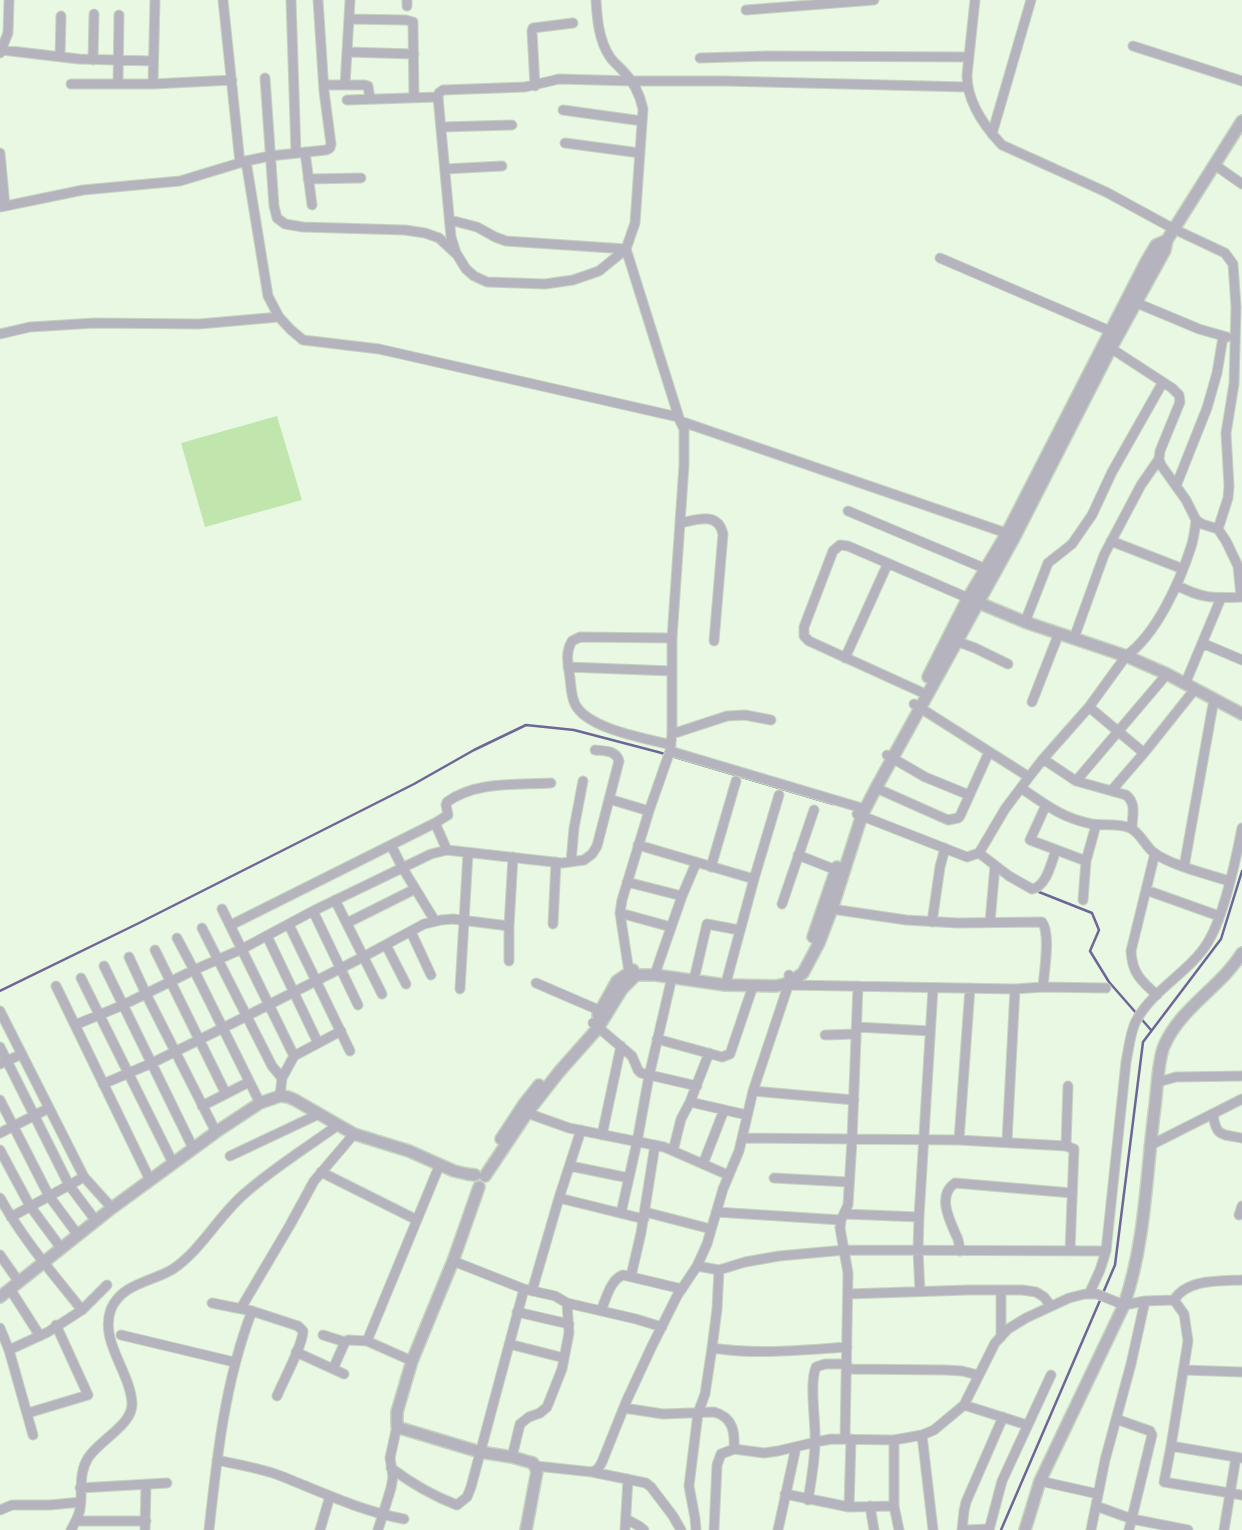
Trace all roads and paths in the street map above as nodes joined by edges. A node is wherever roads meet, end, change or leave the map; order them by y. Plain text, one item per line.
1 (9, 0) edge
2 (154, 0) edge
3 (223, 0) edge
4 (291, 0) edge
5 (318, 0) edge
6 (596, 0) edge
7 (874, 0) edge
8 (975, 0) edge
9 (1031, 0) edge
10 (350, 1) edge
11 (815, 2) edge
12 (746, 10) dead end
13 (94, 14) dead end
14 (119, 15) dead end
15 (61, 16) dead end
16 (349, 19) junction
17 (572, 23) dead end
18 (1133, 46) dead end
19 (1, 52) edge
20 (347, 52) junction
21 (414, 54) junction
22 (60, 57) junction
23 (969, 57) junction
24 (700, 58) dead end
25 (94, 60) junction
26 (118, 60) junction
27 (153, 61) junction
28 (265, 78) dead end
29 (232, 80) junction
30 (632, 81) junction
31 (1242, 81) edge
32 (71, 84) dead end
33 (118, 84) junction
34 (153, 84) junction
35 (324, 85) junction
36 (345, 85) junction
37 (535, 86) junction
38 (967, 87) junction
39 (438, 97) junction
40 (414, 98) junction
41 (370, 99) junction
42 (347, 100) dead end
43 (563, 110) dead end
44 (642, 121) junction
45 (1242, 121) edge
46 (512, 125) dead end
47 (441, 127) junction
48 (992, 134) junction
49 (565, 143) dead end
50 (0, 153) edge
51 (300, 153) junction
52 (640, 153) junction
53 (270, 156) junction
54 (243, 162) junction
55 (1215, 165) junction
56 (502, 166) dead end
57 (445, 169) junction
58 (361, 178) dead end
59 (308, 179) junction
60 (1242, 184) edge
61 (312, 205) dead end
62 (3, 206) edge
63 (450, 220) junction
64 (1174, 229) junction
65 (626, 249) junction
66 (456, 253) junction
67 (940, 258) dead end
68 (1238, 264) edge
69 (1131, 301) junction
70 (279, 317) junction
71 (1110, 331) junction
72 (0, 334) edge
73 (1223, 337) junction
74 (1235, 338) junction
75 (1107, 346) junction
76 (1238, 375) edge
77 (1162, 382) junction
78 (680, 421) junction
79 (1159, 459) junction
80 (1176, 486) junction
81 (848, 511) dead end
82 (1196, 520) junction
83 (680, 522) junction
84 (1218, 529) junction
85 (1011, 534) junction
86 (1111, 541) junction
87 (996, 560) junction
88 (888, 563) junction
89 (1240, 565) edge
90 (986, 569) junction
91 (1183, 569) junction
92 (1176, 584) junction
93 (1241, 597) edge
94 (1221, 598) junction
95 (973, 600) junction
96 (1025, 622) junction
97 (1059, 632) junction
98 (672, 638) junction
99 (1074, 638) junction
100 (714, 641) dead end
101 (956, 641) junction
102 (1202, 643) junction
103 (1126, 656) junction
104 (845, 658) junction
105 (1242, 660) edge
106 (1008, 664) dead end
107 (568, 667) junction
108 (672, 671) junction
109 (1167, 674) junction
110 (1190, 686) junction
111 (920, 692) junction
112 (1214, 699) junction
113 (1032, 702) dead end
114 (917, 706) junction
115 (1089, 707) junction
116 (1242, 714) edge
117 (771, 720) dead end
118 (1119, 732) junction
119 (672, 734) junction
120 (670, 748) junction
121 (595, 750) dead end
122 (989, 752) junction
123 (1144, 753) junction
124 (890, 756) junction
125 (1042, 759) junction
126 (1029, 777) junction
127 (583, 781) dead end
128 (736, 781) dead end
129 (1076, 781) junction
130 (551, 784) dead end
131 (876, 788) junction
132 (1021, 788) junction
133 (1112, 790) junction
134 (780, 795) dead end
135 (970, 795) junction
136 (609, 799) junction
137 (1046, 805) junction
138 (814, 810) dead end
139 (648, 811) junction
140 (861, 812) junction
141 (435, 823) junction
142 (1096, 825) junction
143 (1132, 828) junction
144 (1242, 828) edge
145 (391, 845) junction
146 (638, 845) junction
147 (945, 848) junction
148 (447, 850) junction
149 (1056, 850) junction
150 (468, 853) junction
151 (978, 853) junction
152 (1155, 854) junction
153 (798, 855) junction
154 (512, 857) junction
155 (1086, 861) junction
156 (556, 862) junction
157 (571, 862) junction
158 (696, 862) junction
159 (995, 866) junction
160 (402, 867) junction
161 (711, 867) junction
162 (1184, 867) junction
163 (836, 870) junction
164 (754, 879) junction
165 (1229, 881) junction
166 (627, 882) junction
167 (415, 889) junction
168 (1146, 890) junction
169 (682, 896) junction
170 (335, 900) junction
171 (1083, 900) dead end
172 (782, 904) dead end
173 (222, 909) dead end
174 (832, 909) junction
175 (314, 911) junction
176 (620, 913) junction
177 (1219, 916) junction
178 (435, 921) junction
179 (464, 921) junction
180 (932, 922) junction
181 (990, 922) junction
182 (347, 923) junction
183 (553, 924) dead end
184 (231, 925) junction
185 (290, 925) junction
186 (509, 926) junction
187 (671, 927) junction
188 (202, 928) dead end
189 (740, 930) junction
190 (410, 932) junction
191 (266, 936) junction
192 (177, 938) dead end
193 (386, 945) junction
194 (242, 948) junction
195 (155, 950) dead end
196 (1242, 953) edge
197 (129, 958) dead end
198 (363, 958) junction
199 (218, 959) junction
200 (509, 961) dead end
201 (104, 966) dead end
202 (341, 968) junction
203 (194, 970) junction
204 (656, 971) junction
205 (628, 972) junction
206 (696, 975) junction
207 (431, 976) dead end
208 (672, 977) junction
209 (81, 978) dead end
210 (727, 979) junction
211 (171, 981) junction
212 (316, 981) junction
213 (789, 981) junction
214 (536, 983) dead end
215 (406, 984) dead end
216 (56, 986) dead end
217 (753, 986) junction
218 (858, 986) junction
219 (1043, 987) junction
220 (933, 988) junction
221 (970, 988) junction
222 (1106, 988) dead end
223 (460, 989) dead end
224 (1015, 989) junction
225 (294, 992) junction
226 (146, 994) junction
227 (382, 994) dead end
228 (1157, 994) junction
229 (270, 1004) junction
230 (123, 1005) junction
231 (358, 1005) dead end
232 (0, 1011) edge
233 (601, 1012) junction
234 (99, 1015) junction
235 (246, 1016) junction
236 (75, 1025) junction
237 (596, 1025) junction
238 (223, 1028) junction
239 (341, 1031) junction
240 (857, 1031) junction
241 (930, 1031) junction
242 (825, 1035) dead end
243 (200, 1039) junction
244 (657, 1039) junction
245 (318, 1042) junction
246 (621, 1046) junction
247 (0, 1047) edge
248 (175, 1051) junction
249 (350, 1051) dead end
250 (22, 1054) junction
251 (709, 1054) junction
252 (294, 1056) junction
253 (4, 1062) edge
254 (152, 1063) junction
255 (128, 1074) junction
256 (649, 1076) junction
257 (1242, 1076) edge
258 (282, 1078) junction
259 (249, 1082) junction
260 (1158, 1082) junction
261 (103, 1084) junction
262 (697, 1086) junction
263 (1068, 1086) dead end
264 (753, 1091) junction
265 (226, 1094) junction
266 (280, 1096) junction
267 (1242, 1099) edge
268 (0, 1100) edge
269 (854, 1100) junction
270 (690, 1102) junction
271 (260, 1103) junction
272 (202, 1106) junction
273 (49, 1108) junction
274 (724, 1110) junction
275 (527, 1113) junction
276 (320, 1114) junction
277 (1213, 1114) junction
278 (747, 1115) junction
279 (34, 1116) junction
280 (338, 1125) junction
281 (13, 1126) junction
282 (582, 1130) junction
283 (216, 1132) junction
284 (0, 1133) edge
285 (354, 1134) junction
286 (602, 1135) junction
287 (743, 1138) junction
288 (1242, 1138) edge
289 (852, 1140) junction
290 (922, 1140) junction
291 (959, 1140) junction
292 (1007, 1141) junction
293 (637, 1142) junction
294 (655, 1145) junction
295 (1066, 1146) junction
296 (1150, 1146) junction
297 (194, 1148) junction
298 (0, 1150) edge
299 (673, 1151) junction
300 (230, 1156) dead end
301 (173, 1163) junction
302 (440, 1164) junction
303 (703, 1164) junction
304 (570, 1166) junction
305 (321, 1172) junction
306 (480, 1175) junction
307 (728, 1175) junction
308 (84, 1177) junction
309 (629, 1178) junction
310 (774, 1178) dead end
311 (150, 1180) junction
312 (848, 1182) junction
313 (68, 1185) junction
314 (1072, 1193) junction
315 (49, 1196) junction
316 (0, 1198) edge
317 (559, 1198) junction
318 (30, 1206) junction
319 (112, 1208) junction
320 (716, 1212) junction
321 (621, 1213) junction
322 (644, 1215) junction
323 (10, 1217) junction
324 (843, 1217) junction
325 (919, 1217) junction
326 (417, 1220) junction
327 (96, 1221) junction
328 (711, 1229) junction
329 (78, 1235) junction
330 (62, 1248) junction
331 (845, 1250) junction
332 (918, 1250) junction
333 (960, 1251) junction
334 (1070, 1251) junction
335 (1106, 1251) junction
336 (0, 1255) edge
337 (453, 1261) junction
338 (43, 1263) junction
339 (697, 1266) junction
340 (719, 1270) junction
341 (631, 1276) junction
342 (1242, 1280) edge
343 (15, 1285) junction
344 (107, 1285) dead end
345 (682, 1289) junction
346 (528, 1290) junction
347 (1001, 1290) junction
348 (920, 1292) junction
349 (848, 1294) junction
350 (1093, 1294) junction
351 (0, 1297) edge
352 (1174, 1300) junction
353 (1145, 1301) junction
354 (212, 1303) dead end
355 (567, 1303) junction
356 (1122, 1305) junction
357 (1051, 1306) junction
358 (241, 1308) junction
359 (82, 1310) junction
360 (252, 1311) junction
361 (601, 1311) junction
362 (517, 1312) junction
363 (569, 1324) junction
364 (56, 1326) junction
365 (662, 1327) junction
366 (0, 1328) edge
367 (121, 1335) dead end
368 (323, 1335) dead end
369 (40, 1336) junction
370 (1001, 1337) junction
371 (367, 1341) junction
372 (345, 1342) junction
373 (509, 1344) junction
374 (847, 1347) junction
375 (712, 1348) junction
376 (9, 1350) junction
377 (296, 1352) junction
378 (564, 1358) junction
379 (412, 1361) junction
380 (234, 1362) junction
381 (847, 1366) junction
382 (333, 1369) junction
383 (1183, 1370) junction
384 (1242, 1372) edge
385 (344, 1374) dead end
386 (978, 1375) junction
387 (1051, 1375) dead end
388 (277, 1396) dead end
389 (964, 1405) junction
390 (624, 1408) junction
391 (28, 1413) junction
392 (698, 1413) junction
393 (1003, 1417) junction
394 (1116, 1418) junction
395 (1027, 1425) junction
396 (397, 1426) junction
397 (33, 1435) dead end
398 (922, 1435) junction
399 (848, 1439) junction
400 (894, 1440) junction
401 (816, 1442) junction
402 (1171, 1446) junction
403 (796, 1447) junction
404 (734, 1449) junction
405 (480, 1452) junction
406 (512, 1457) junction
407 (1239, 1458) edge
408 (217, 1460) junction
409 (536, 1466) junction
410 (391, 1468) junction
411 (592, 1472) junction
412 (628, 1479) junction
413 (1040, 1481) junction
414 (167, 1482) dead end
415 (146, 1484) junction
416 (80, 1488) junction
417 (785, 1494) junction
418 (1098, 1494) junction
419 (1230, 1494) junction
420 (1242, 1495) edge
421 (330, 1496) junction
422 (808, 1500) junction
423 (81, 1502) junction
424 (870, 1506) junction
425 (894, 1506) junction
426 (1096, 1506) junction
427 (849, 1507) junction
428 (0, 1510) edge
429 (384, 1515) junction
430 (404, 1519) dead end
431 (626, 1519) junction
432 (1132, 1519) junction
433 (76, 1521) junction
434 (146, 1525) edge
435 (989, 1529) edge
436 (71, 1530) edge
437 (209, 1530) edge
438 (320, 1530) edge
439 (378, 1530) edge
440 (526, 1530) edge
441 (626, 1530) edge
442 (644, 1530) edge
443 (681, 1530) edge
444 (696, 1530) edge
445 (714, 1530) edge
446 (778, 1530) edge
447 (874, 1530) edge
448 (899, 1530) edge
449 (933, 1530) edge
450 (964, 1530) edge
451 (1025, 1530) edge
452 (1091, 1530) edge
453 (1129, 1530) edge
454 (1188, 1530) edge
455 (1224, 1530) edge

1 - 19 street
2 - 27 street
3 - 29 street
4 - 51 street
5 - 35 street
6 - 30 street
7 - 11 street
8 - 23 street
9 - 48 street
10 - 16 street
11 - 12 street
13 - 25 street
14 - 26 street
15 - 22 street
16 - 20 street
16 - 21 street
17 - 37 street
18 - 31 street
19 - 22 street
20 - 21 street
20 - 36 street
21 - 40 street
22 - 25 street
23 - 24 street
23 - 38 street
25 - 26 street
26 - 27 street
26 - 33 street
27 - 34 street
28 - 53 street
29 - 34 street
29 - 54 street
30 - 37 street
30 - 38 street
30 - 44 street
32 - 33 street
33 - 34 street
35 - 36 street
35 - 51 street
36 - 41 street
37 - 39 street
38 - 48 street
39 - 40 street
39 - 47 street
40 - 41 street
41 - 42 street
43 - 44 street
44 - 52 street
45 - 55 street
46 - 47 street
47 - 57 street
48 - 64 street
49 - 52 street
50 - 62 street
51 - 53 street
51 - 59 street
52 - 65 street
53 - 54 street
53 - 66 street
54 - 62 street
54 - 70 street
55 - 60 street
55 - 64 street
56 - 57 street
57 - 63 street
58 - 59 street
59 - 61 street
63 - 65 street
63 - 66 street
64 - 68 street
64 - 69 street
65 - 66 street
65 - 78 street
67 - 71 street
68 - 74 street
69 - 71 street
69 - 73 street
69 - 75 street
70 - 72 street
70 - 78 street
71 - 75 street
73 - 74 street
73 - 80 street
74 - 76 street
75 - 77 street
75 - 85 street
76 - 84 street
77 - 79 street
77 - 96 street
78 - 83 street
78 - 85 street
79 - 80 street
79 - 86 street
80 - 82 street
81 - 90 street
82 - 84 street
82 - 91 street
83 - 98 street
83 - 100 street
84 - 89 street
85 - 87 street
86 - 91 street
86 - 99 street
87 - 90 street
87 - 95 street
88 - 95 street
88 - 104 street
88 - 104 street
89 - 93 street
90 - 95 street
91 - 92 street
92 - 94 street
92 - 103 street
93 - 94 street
94 - 102 street
95 - 96 street
95 - 101 street
95 - 111 street
96 - 97 street
97 - 99 street
97 - 113 street
98 - 107 street
98 - 108 street
99 - 103 street
101 - 106 street
101 - 114 street
102 - 105 street
102 - 110 street
103 - 109 street
103 - 115 street
104 - 111 street
107 - 108 street
107 - 120 street
108 - 119 street
109 - 110 street
109 - 118 street
110 - 112 street
110 - 123 street
111 - 114 street
112 - 116 street
112 - 162 street
114 - 122 street
114 - 124 street
115 - 118 street
115 - 125 street
117 - 119 street
118 - 123 street
118 - 129 street
119 - 120 street
120 - 139 street
120 - 140 street
121 - 136 street
122 - 126 street
122 - 135 street
123 - 133 street
124 - 131 street
124 - 135 street
124 - 140 street
125 - 126 street
125 - 129 street
126 - 132 street
127 - 157 street
128 - 161 street
129 - 133 street
130 - 141 street
131 - 135 street
131 - 140 street
132 - 137 street
132 - 151 street
133 - 143 street
134 - 164 street
136 - 139 street
136 - 157 street
137 - 142 street
137 - 149 street
138 - 153 street
139 - 146 street
140 - 147 street
140 - 163 street
140 - 174 street
141 - 145 street
141 - 148 street
142 - 143 street
142 - 155 street
143 - 152 street
144 - 165 street
145 - 160 street
145 - 184 street
146 - 158 street
146 - 166 street
147 - 151 street
147 - 180 street
148 - 150 street
148 - 160 street
149 - 155 street
149 - 159 street
150 - 154 street
150 - 179 street
151 - 159 street
152 - 162 street
152 - 168 street
153 - 163 street
153 - 172 street
154 - 156 street
154 - 186 street
155 - 171 street
156 - 157 street
156 - 183 street
158 - 161 street
158 - 169 street
159 - 181 street
160 - 167 street
160 - 170 street
161 - 164 street
162 - 165 street
163 - 213 street
164 - 189 street
165 - 177 street
166 - 169 street
166 - 176 street
167 - 178 street
167 - 182 street
168 - 177 street
168 - 228 street
169 - 187 street
170 - 175 street
170 - 182 street
173 - 184 street
174 - 180 street
174 - 213 street
175 - 185 street
175 - 202 street
176 - 187 street
176 - 205 street
177 - 228 street
178 - 179 street
178 - 190 street
179 - 186 street
179 - 223 street
180 - 181 street
181 - 219 street
182 - 198 street
184 - 194 street
185 - 191 street
185 - 212 street
186 - 200 street
187 - 204 street
188 - 199 street
189 - 206 street
189 - 210 street
190 - 193 street
190 - 207 street
191 - 194 street
191 - 225 street
192 - 203 street
193 - 198 street
193 - 215 street
194 - 199 street
194 - 229 street
195 - 211 street
196 - 260 street
197 - 226 street
198 - 202 street
198 - 227 street
199 - 203 street
199 - 235 street
201 - 230 street
202 - 212 street
202 - 231 street
203 - 211 street
203 - 238 street
204 - 205 street
204 - 206 street
205 - 233 street
206 - 210 street
208 - 217 street
208 - 237 street
208 - 244 street
209 - 234 street
210 - 213 street
211 - 226 street
211 - 243 street
212 - 225 street
212 - 239 street
213 - 217 street
213 - 218 street
213 - 264 street
214 - 233 street
216 - 236 street
217 - 251 street
218 - 220 street
218 - 240 street
219 - 222 street
219 - 224 street
220 - 221 street
220 - 241 street
221 - 224 street
221 - 291 street
224 - 292 street
225 - 229 street
225 - 245 street
226 - 230 street
226 - 248 street
228 - 335 street
229 - 235 street
229 - 252 street
230 - 234 street
230 - 254 street
232 - 250 street
233 - 237 street
234 - 236 street
234 - 255 street
235 - 238 street
235 - 258 street
236 - 261 street
237 - 246 street
237 - 275 street
237 - 306 street
238 - 243 street
238 - 259 street
239 - 245 street
239 - 249 street
240 - 241 street
240 - 242 street
240 - 269 street
241 - 290 street
243 - 248 street
243 - 265 street
244 - 251 street
244 - 256 street
245 - 252 street
246 - 256 street
246 - 286 street
247 - 253 street
248 - 254 street
248 - 272 street
250 - 253 street
250 - 273 street
251 - 262 street
252 - 258 street
253 - 279 street
254 - 255 street
254 - 297 street
255 - 261 street
255 - 301 street
256 - 262 street
256 - 293 street
257 - 260 street
258 - 266 street
259 - 265 street
259 - 271 street
260 - 296 street
261 - 311 street
262 - 270 street
263 - 295 street
264 - 269 street
264 - 278 street
265 - 272 street
266 - 271 street
266 - 276 street
267 - 277 street
268 - 281 street
269 - 289 street
270 - 274 street
270 - 299 street
271 - 283 street
272 - 283 street
273 - 279 street
273 - 308 street
274 - 278 street
274 - 303 street
275 - 282 street
275 - 306 street
276 - 280 street
276 - 300 street
277 - 288 street
277 - 296 street
278 - 287 street
279 - 281 street
279 - 313 street
280 - 285 street
280 - 416 street
281 - 284 street
281 - 315 street
282 - 286 street
282 - 304 street
283 - 297 street
285 - 302 street
285 - 305 street
286 - 293 street
287 - 289 street
287 - 307 street
289 - 290 street
289 - 312 street
290 - 291 street
290 - 325 street
291 - 292 street
292 - 295 street
293 - 294 street
293 - 309 street
294 - 299 street
294 - 322 street
295 - 314 street
296 - 356 street
297 - 301 street
298 - 318 street
299 - 303 street
301 - 311 street
302 - 306 street
302 - 326 street
303 - 307 street
304 - 309 street
304 - 317 street
305 - 326 street
305 - 358 street
306 - 337 street
307 - 320 street
308 - 313 street
308 - 319 street
309 - 321 street
310 - 312 street
311 - 319 street
312 - 324 street
313 - 315 street
313 - 327 street
314 - 333 street
314 - 334 street
315 - 318 street
315 - 329 street
316 - 323 street
317 - 321 street
317 - 346 street
318 - 323 street
318 - 330 street
319 - 327 street
320 - 324 street
320 - 328 street
321 - 322 street
322 - 328 street
322 - 341 street
323 - 338 street
324 - 325 street
324 - 331 street
325 - 332 street
326 - 371 street
327 - 329 street
328 - 339 street
329 - 330 street
330 - 338 street
331 - 332 street
331 - 340 street
331 - 349 street
332 - 333 street
332 - 348 street
333 - 334 street
334 - 335 street
335 - 350 street
336 - 343 street
337 - 346 street
337 - 379 street
338 - 343 street
338 - 359 street
339 - 340 street
339 - 345 street
340 - 375 street
341 - 345 street
341 - 361 street
342 - 352 street
343 - 351 street
343 - 369 street
344 - 359 street
345 - 365 street
346 - 355 street
346 - 362 street
347 - 348 street
347 - 357 street
347 - 370 street
348 - 349 street
349 - 374 street
350 - 356 street
350 - 357 street
352 - 353 street
352 - 383 street
353 - 356 street
353 - 394 street
354 - 358 street
355 - 361 street
355 - 363 street
356 - 413 street
357 - 370 street
358 - 360 street
359 - 364 street
360 - 377 street
360 - 380 street
361 - 365 street
362 - 363 street
362 - 373 street
363 - 378 street
364 - 369 street
364 - 391 street
365 - 390 street
366 - 376 street
367 - 380 street
368 - 372 street
369 - 376 street
370 - 386 street
371 - 372 street
371 - 379 street
372 - 382 street
373 - 378 street
373 - 405 street
374 - 375 street
374 - 381 street
375 - 392 street
376 - 391 street
377 - 382 street
377 - 388 street
378 - 406 street
379 - 396 street
380 - 408 street
381 - 386 street
381 - 399 street
381 - 401 street
382 - 385 street
383 - 384 street
383 - 402 street
386 - 389 street
387 - 395 street
389 - 393 street
389 - 398 street
390 - 392 street
390 - 411 street
391 - 397 street
392 - 404 street
392 - 444 street
393 - 395 street
393 - 450 street
394 - 418 street
394 - 432 street
395 - 435 street
396 - 405 street
396 - 410 street
398 - 400 street
398 - 449 street
399 - 400 street
399 - 401 street
399 - 427 street
400 - 425 street
401 - 403 street
401 - 422 street
402 - 407 street
402 - 419 street
403 - 404 street
403 - 417 street
404 - 445 street
405 - 406 street
405 - 410 street
406 - 409 street
407 - 419 street
408 - 421 street
408 - 437 street
409 - 411 street
409 - 440 street
410 - 429 street
411 - 412 street
412 - 431 street
412 - 443 street
413 - 418 street
413 - 451 street
414 - 415 street
415 - 416 street
415 - 434 street
416 - 423 street
417 - 422 street
417 - 446 street
418 - 426 street
419 - 420 street
419 - 455 street
421 - 429 street
421 - 438 street
422 - 427 street
423 - 428 street
423 - 433 street
424 - 425 street
424 - 427 street
424 - 447 street
425 - 448 street
426 - 432 street
426 - 452 street
429 - 430 street
429 - 439 street
431 - 441 street
431 - 442 street
432 - 453 street
432 - 454 street
433 - 434 street
433 - 436 street
435 - 450 street

